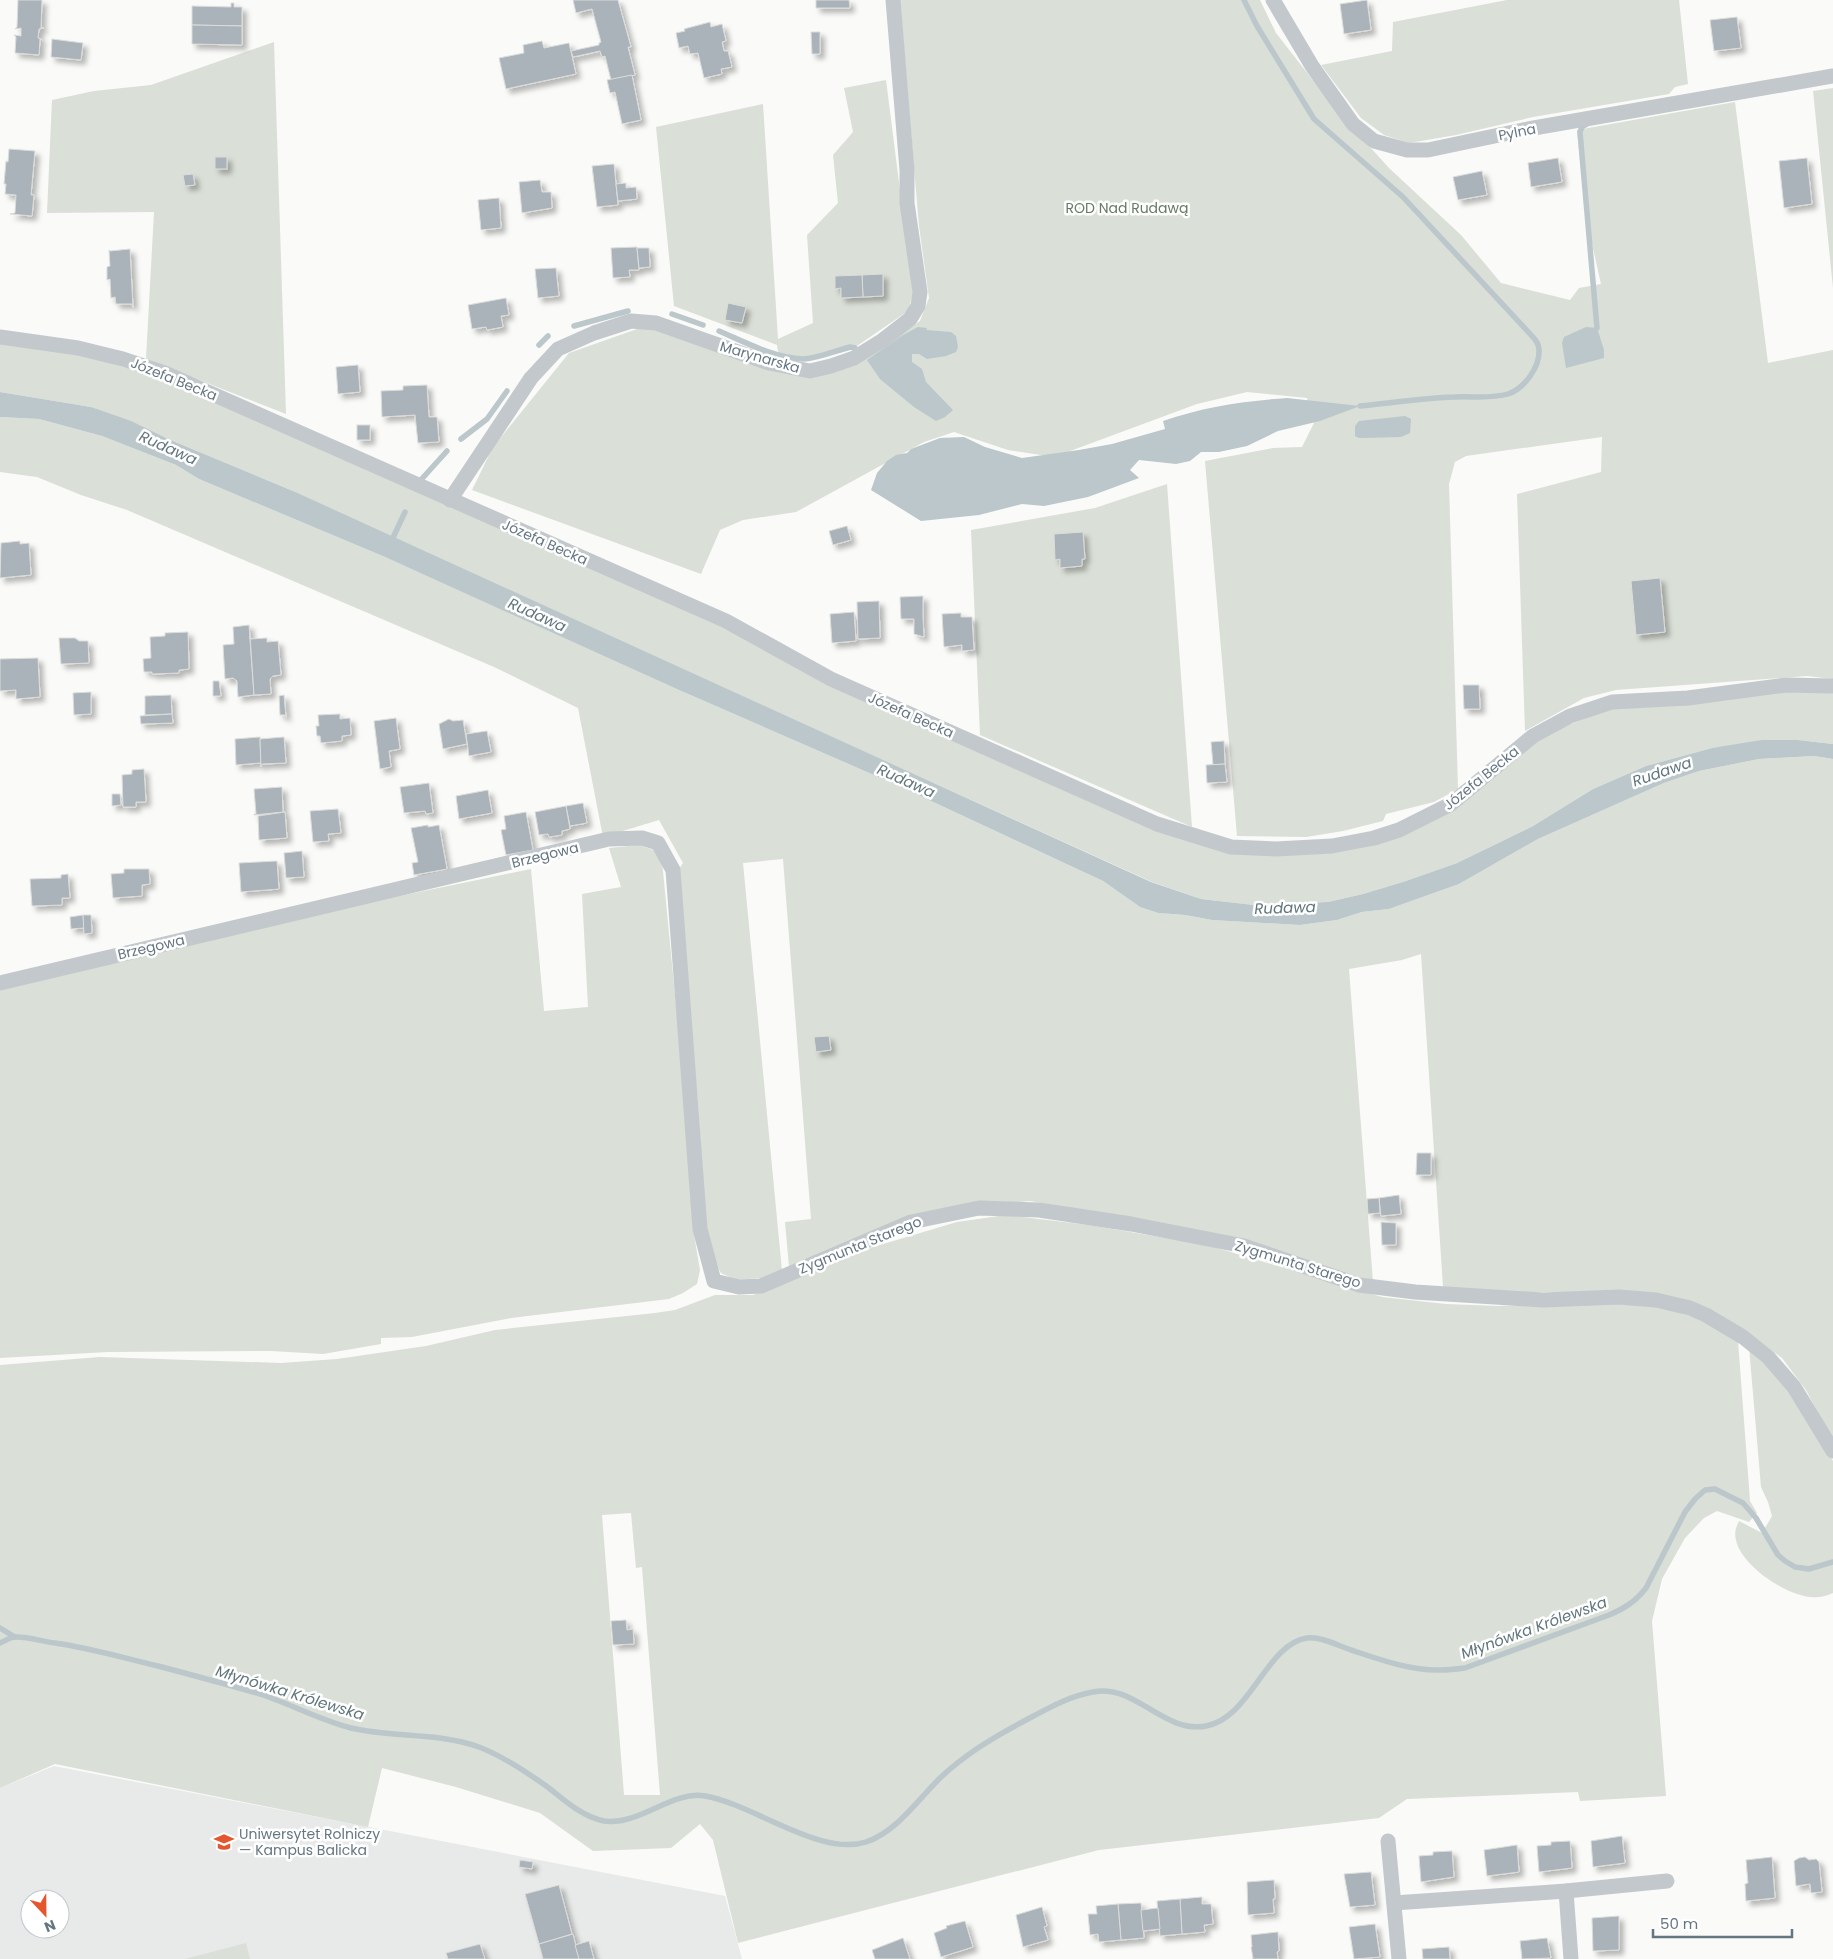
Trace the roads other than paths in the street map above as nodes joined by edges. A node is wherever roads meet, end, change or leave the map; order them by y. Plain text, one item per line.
1 (893, 0) edge
2 (1273, 0) edge
3 (1833, 76) edge
4 (0, 337) edge
5 (450, 500) junction
6 (1833, 686) edge
7 (0, 983) edge
8 (714, 1281) joint
9 (1833, 1452) edge
10 (1388, 1841) dead end
11 (1667, 1881) dead end
12 (1566, 1891) junction
13 (1394, 1903) junction
14 (1399, 1959) edge
15 (1571, 1959) edge

1 - 5 street, Marynarska
2 - 3 street, Pylna
4 - 5 street, Józefa Becka
5 - 6 street, Józefa Becka
7 - 8 street, Brzegowa
8 - 9 street, Zygmunta Starego
10 - 13 street
11 - 12 street
12 - 13 street
12 - 15 street
13 - 14 street

